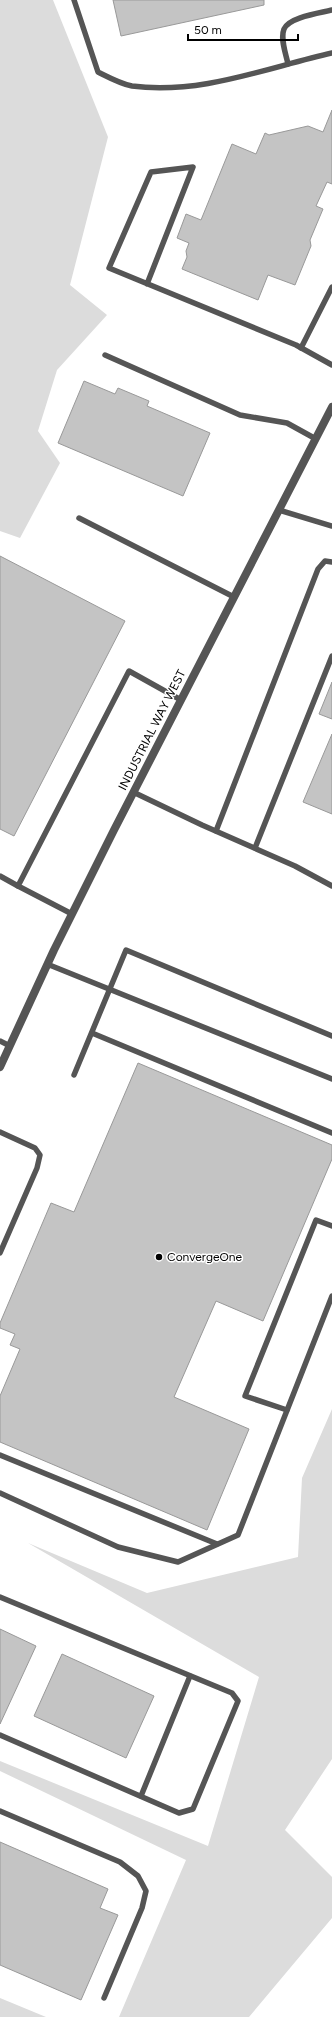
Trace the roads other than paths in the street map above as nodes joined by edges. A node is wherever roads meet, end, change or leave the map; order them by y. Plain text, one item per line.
1 (74, 0) edge
2 (332, 10) edge
3 (332, 53) edge
4 (288, 64) junction
5 (146, 284) junction
6 (332, 287) edge
7 (301, 348) junction
8 (105, 355) dead end
9 (332, 365) edge
10 (332, 408) edge
11 (316, 439) junction
12 (279, 510) junction
13 (79, 518) dead end
14 (332, 526) edge
15 (332, 562) edge
16 (234, 597) junction
17 (332, 656) edge
18 (181, 700) junction
19 (133, 792) junction
20 (216, 831) junction
21 (255, 848) junction
22 (0, 876) edge
23 (18, 886) junction
24 (332, 886) edge
25 (72, 914) junction
26 (47, 964) junction
27 (110, 990) junction
28 (92, 1033) junction
29 (332, 1036) edge
30 (0, 1041) edge
31 (10, 1046) junction
32 (0, 1067) edge
33 (74, 1075) dead end
34 (332, 1079) edge
35 (0, 1132) edge
36 (332, 1133) edge
37 (332, 1226) edge
38 (0, 1252) edge
39 (332, 1296) edge
40 (287, 1410) junction
41 (0, 1455) edge
42 (0, 1493) edge
43 (217, 1544) junction
44 (0, 1598) edge
45 (190, 1676) junction
46 (0, 1735) edge
47 (141, 1796) junction
48 (0, 1811) edge
49 (104, 1998) dead end

1 - 4 lane
2 - 4 lane
3 - 4 lane
5 - 5 lane
5 - 7 lane
6 - 7 lane
7 - 9 lane
8 - 11 lane
10 - 11 street, INDUSTRIAL WAY WEST
11 - 12 street, INDUSTRIAL WAY WEST
12 - 14 lane
12 - 16 street, INDUSTRIAL WAY WEST
13 - 16 lane
15 - 20 lane
16 - 18 street, INDUSTRIAL WAY WEST
17 - 21 lane
18 - 19 street, INDUSTRIAL WAY WEST
18 - 23 lane
19 - 20 lane
19 - 25 street, INDUSTRIAL WAY WEST
20 - 21 lane
21 - 24 lane
22 - 23 lane
23 - 25 lane
25 - 26 street, INDUSTRIAL WAY WEST
26 - 27 lane
26 - 31 street, INDUSTRIAL WAY WEST
27 - 28 lane
27 - 29 lane
27 - 34 lane
28 - 33 lane
28 - 36 lane
30 - 31 lane
31 - 32 street, INDUSTRIAL WAY WEST
35 - 38 lane
37 - 40 lane
39 - 40 lane
40 - 43 lane
41 - 43 lane
42 - 43 lane
44 - 45 lane
45 - 47 lane
45 - 47 lane
46 - 47 lane
48 - 49 lane

